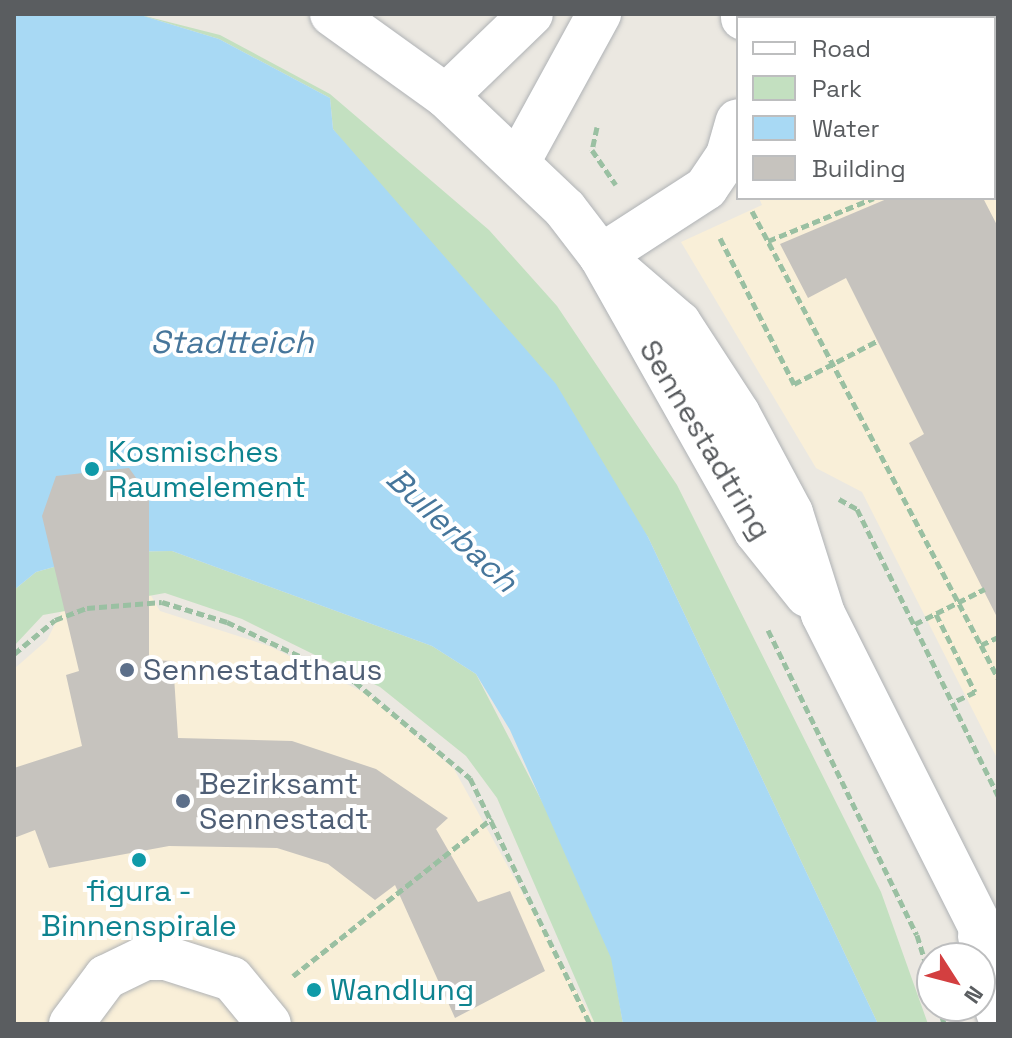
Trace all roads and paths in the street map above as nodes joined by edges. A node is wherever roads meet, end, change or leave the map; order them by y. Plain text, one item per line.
1 (332, 14) edge
2 (531, 14) edge
3 (599, 14) edge
4 (446, 96) junction
5 (736, 128) edge
6 (518, 162) junction
7 (869, 200) edge
8 (750, 207) dead end
9 (645, 226) junction
10 (768, 241) junction
11 (601, 256) junction
12 (877, 341) dead end
13 (831, 365) junction
14 (985, 589) dead end
15 (958, 602) junction
16 (936, 614) junction
17 (763, 621) dead end
18 (915, 624) dead end
19 (998, 637) edge
20 (981, 645) junction
21 (14, 654) edge
22 (998, 678) edge
23 (954, 702) dead end
24 (492, 818) junction
25 (919, 942) edge
26 (986, 942) edge
27 (263, 1014) edge
28 (71, 1024) edge
29 (590, 1024) edge

1 - 4 street, Sennestadtring
2 - 4 street
3 - 6 street
4 - 6 street, Sennestadtring
5 - 9 street
6 - 11 street, Sennestadtring
7 - 10 path
8 - 10 path
9 - 11 street
9 - 13 path
10 - 13 path
11 - 26 street, Sennestadtring
12 - 13 path
13 - 15 path
14 - 15 path
15 - 16 path
15 - 20 path
16 - 18 path
16 - 23 path
17 - 25 path
19 - 20 path
20 - 22 path
21 - 24 path
24 - 27 path
24 - 29 path
27 - 28 street

